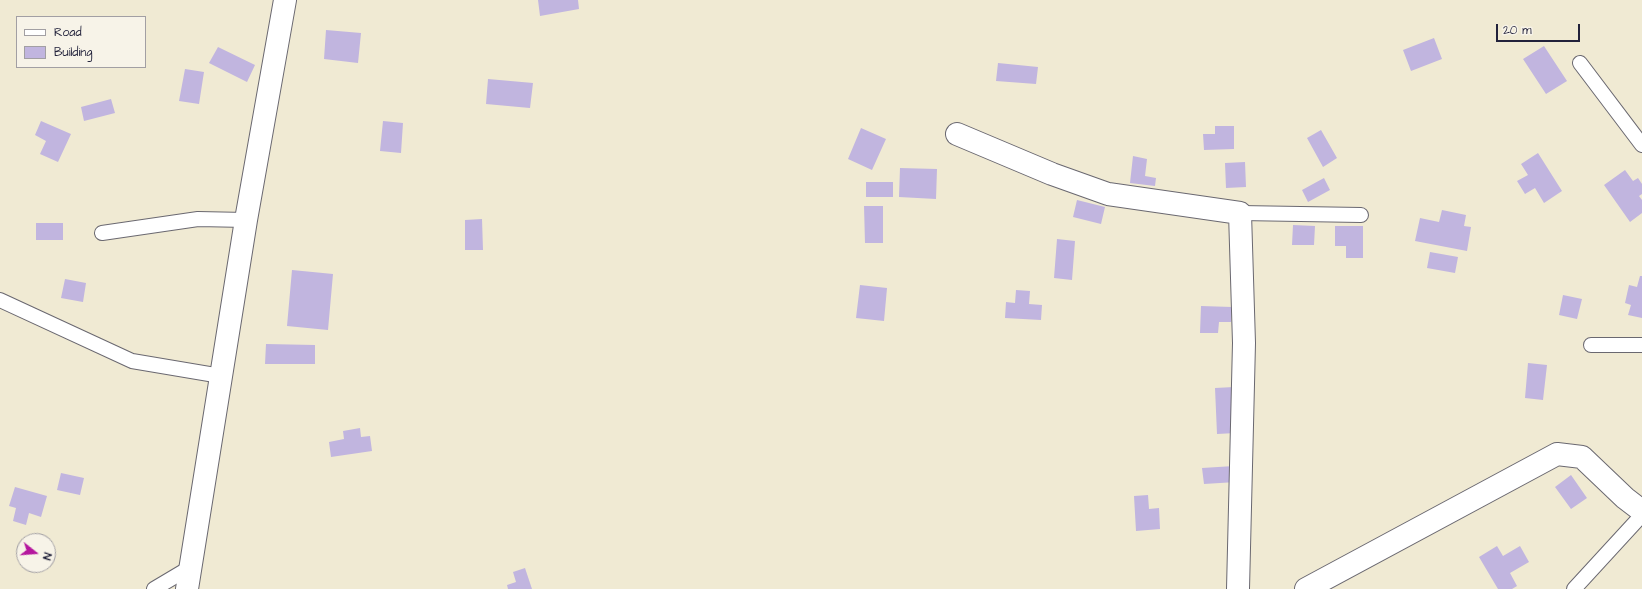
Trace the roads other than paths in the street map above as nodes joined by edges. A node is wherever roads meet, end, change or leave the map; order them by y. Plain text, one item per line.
1 (285, 0) edge
2 (1580, 63) dead end
3 (957, 134) dead end
4 (1642, 146) edge
5 (1240, 212) junction
6 (1361, 215) dead end
7 (246, 220) junction
8 (102, 233) dead end
9 (0, 300) edge
10 (1642, 344) edge
11 (1591, 345) dead end
12 (222, 376) junction
13 (1642, 513) edge
14 (191, 567) junction
15 (154, 589) edge
16 (187, 589) edge
17 (1238, 589) edge
18 (1306, 589) edge
19 (1574, 589) edge

1 - 7 street
2 - 4 lane
3 - 5 street
5 - 6 lane
5 - 17 street
7 - 8 lane
7 - 12 street
9 - 12 lane
10 - 11 lane
12 - 14 street
13 - 18 street
13 - 19 lane
14 - 15 lane
14 - 16 street

